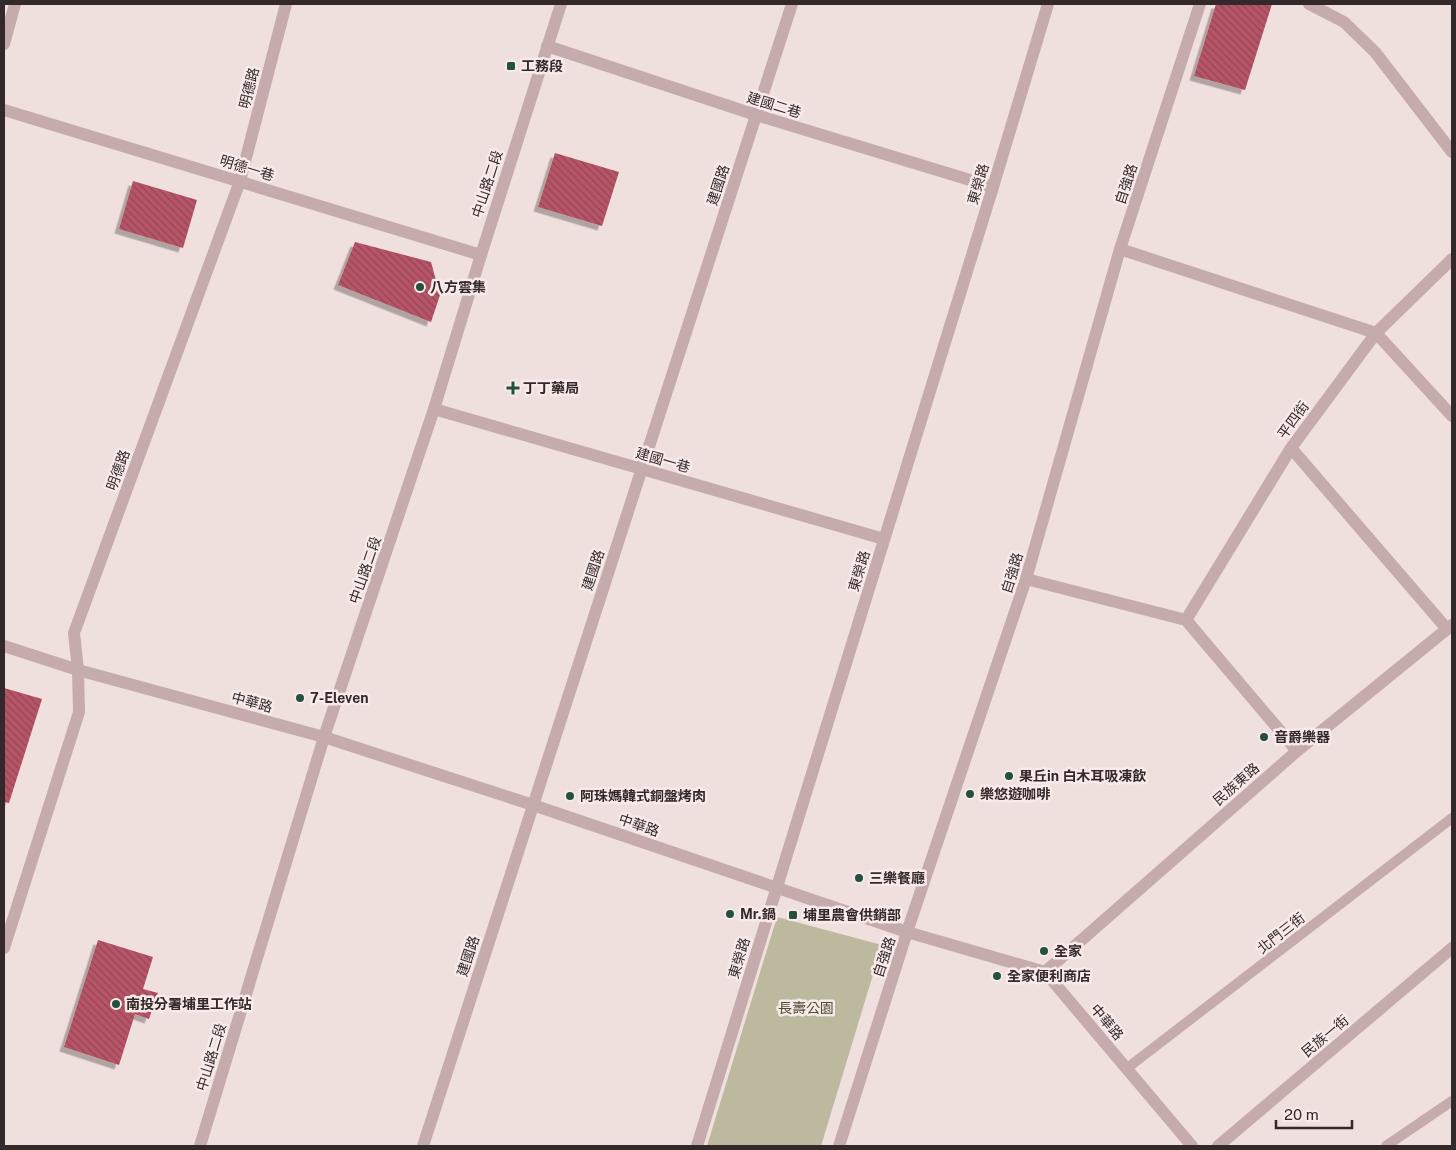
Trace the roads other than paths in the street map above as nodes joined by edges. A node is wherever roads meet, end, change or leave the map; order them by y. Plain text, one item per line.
1 (16, 4) edge
2 (286, 4) edge
3 (560, 4) edge
4 (792, 4) edge
5 (1048, 4) edge
6 (1200, 4) edge
7 (1309, 4) edge
8 (4, 44) edge
9 (547, 46) junction
10 (4, 110) edge
11 (756, 115) junction
12 (1452, 152) edge
13 (240, 181) junction
14 (993, 187) junction
15 (1120, 249) junction
16 (481, 255) junction
17 (1452, 259) edge
18 (1376, 333) junction
19 (434, 410) junction
20 (1452, 416) edge
21 (1291, 448) junction
22 (642, 469) junction
23 (884, 539) junction
24 (1026, 579) junction
25 (1186, 620) junction
26 (1450, 627) edge
27 (4, 646) edge
28 (78, 670) junction
29 (324, 737) junction
30 (1297, 751) junction
31 (533, 805) junction
32 (1452, 818) edge
33 (776, 888) junction
34 (907, 932) junction
35 (4, 948) edge
36 (1452, 948) edge
37 (1045, 972) junction
38 (1126, 1069) junction
39 (1452, 1100) edge
40 (200, 1146) edge
41 (422, 1146) edge
42 (697, 1146) edge
43 (839, 1146) edge
44 (1192, 1146) edge
45 (1218, 1146) edge
46 (1386, 1146) edge

1 - 8 street
2 - 13 street, 明德路
3 - 9 street, 中山路二段
4 - 11 street, 建國路
5 - 14 street, 東榮路
6 - 15 street, 自強路
7 - 12 street
9 - 11 street, 建國二巷
9 - 16 street, 中山路二段
10 - 13 street, 明德一巷
11 - 14 street, 建國二巷
11 - 22 street, 建國路
13 - 16 street, 明德一巷
13 - 28 street, 明德路
14 - 23 street, 東榮路
15 - 18 street
15 - 24 street, 自強路
16 - 19 street, 中山路二段
17 - 18 street, 平四街
18 - 20 street
18 - 21 street, 平四街
19 - 22 street, 建國一巷
19 - 29 street, 中山路二段
21 - 25 street, 平四街
21 - 26 street
22 - 23 street, 建國一巷
22 - 31 street, 建國路
23 - 33 street, 東榮路
24 - 25 street
24 - 34 street, 自強路
25 - 30 street
26 - 30 street, 民族東路
27 - 28 street, 中華路
28 - 29 street, 中華路
28 - 35 street, 明德路
29 - 31 street, 中華路
29 - 40 street, 中山路二段
30 - 37 street, 民族東路
31 - 33 street, 中華路
31 - 41 street, 建國路
32 - 38 lane, 北門三街
33 - 34 street, 中華路
33 - 42 street, 東榮路
34 - 37 street, 中華路
34 - 43 street, 自強路
36 - 45 street, 民族一街
37 - 38 street, 中華路
38 - 44 street, 中華路
39 - 46 lane

